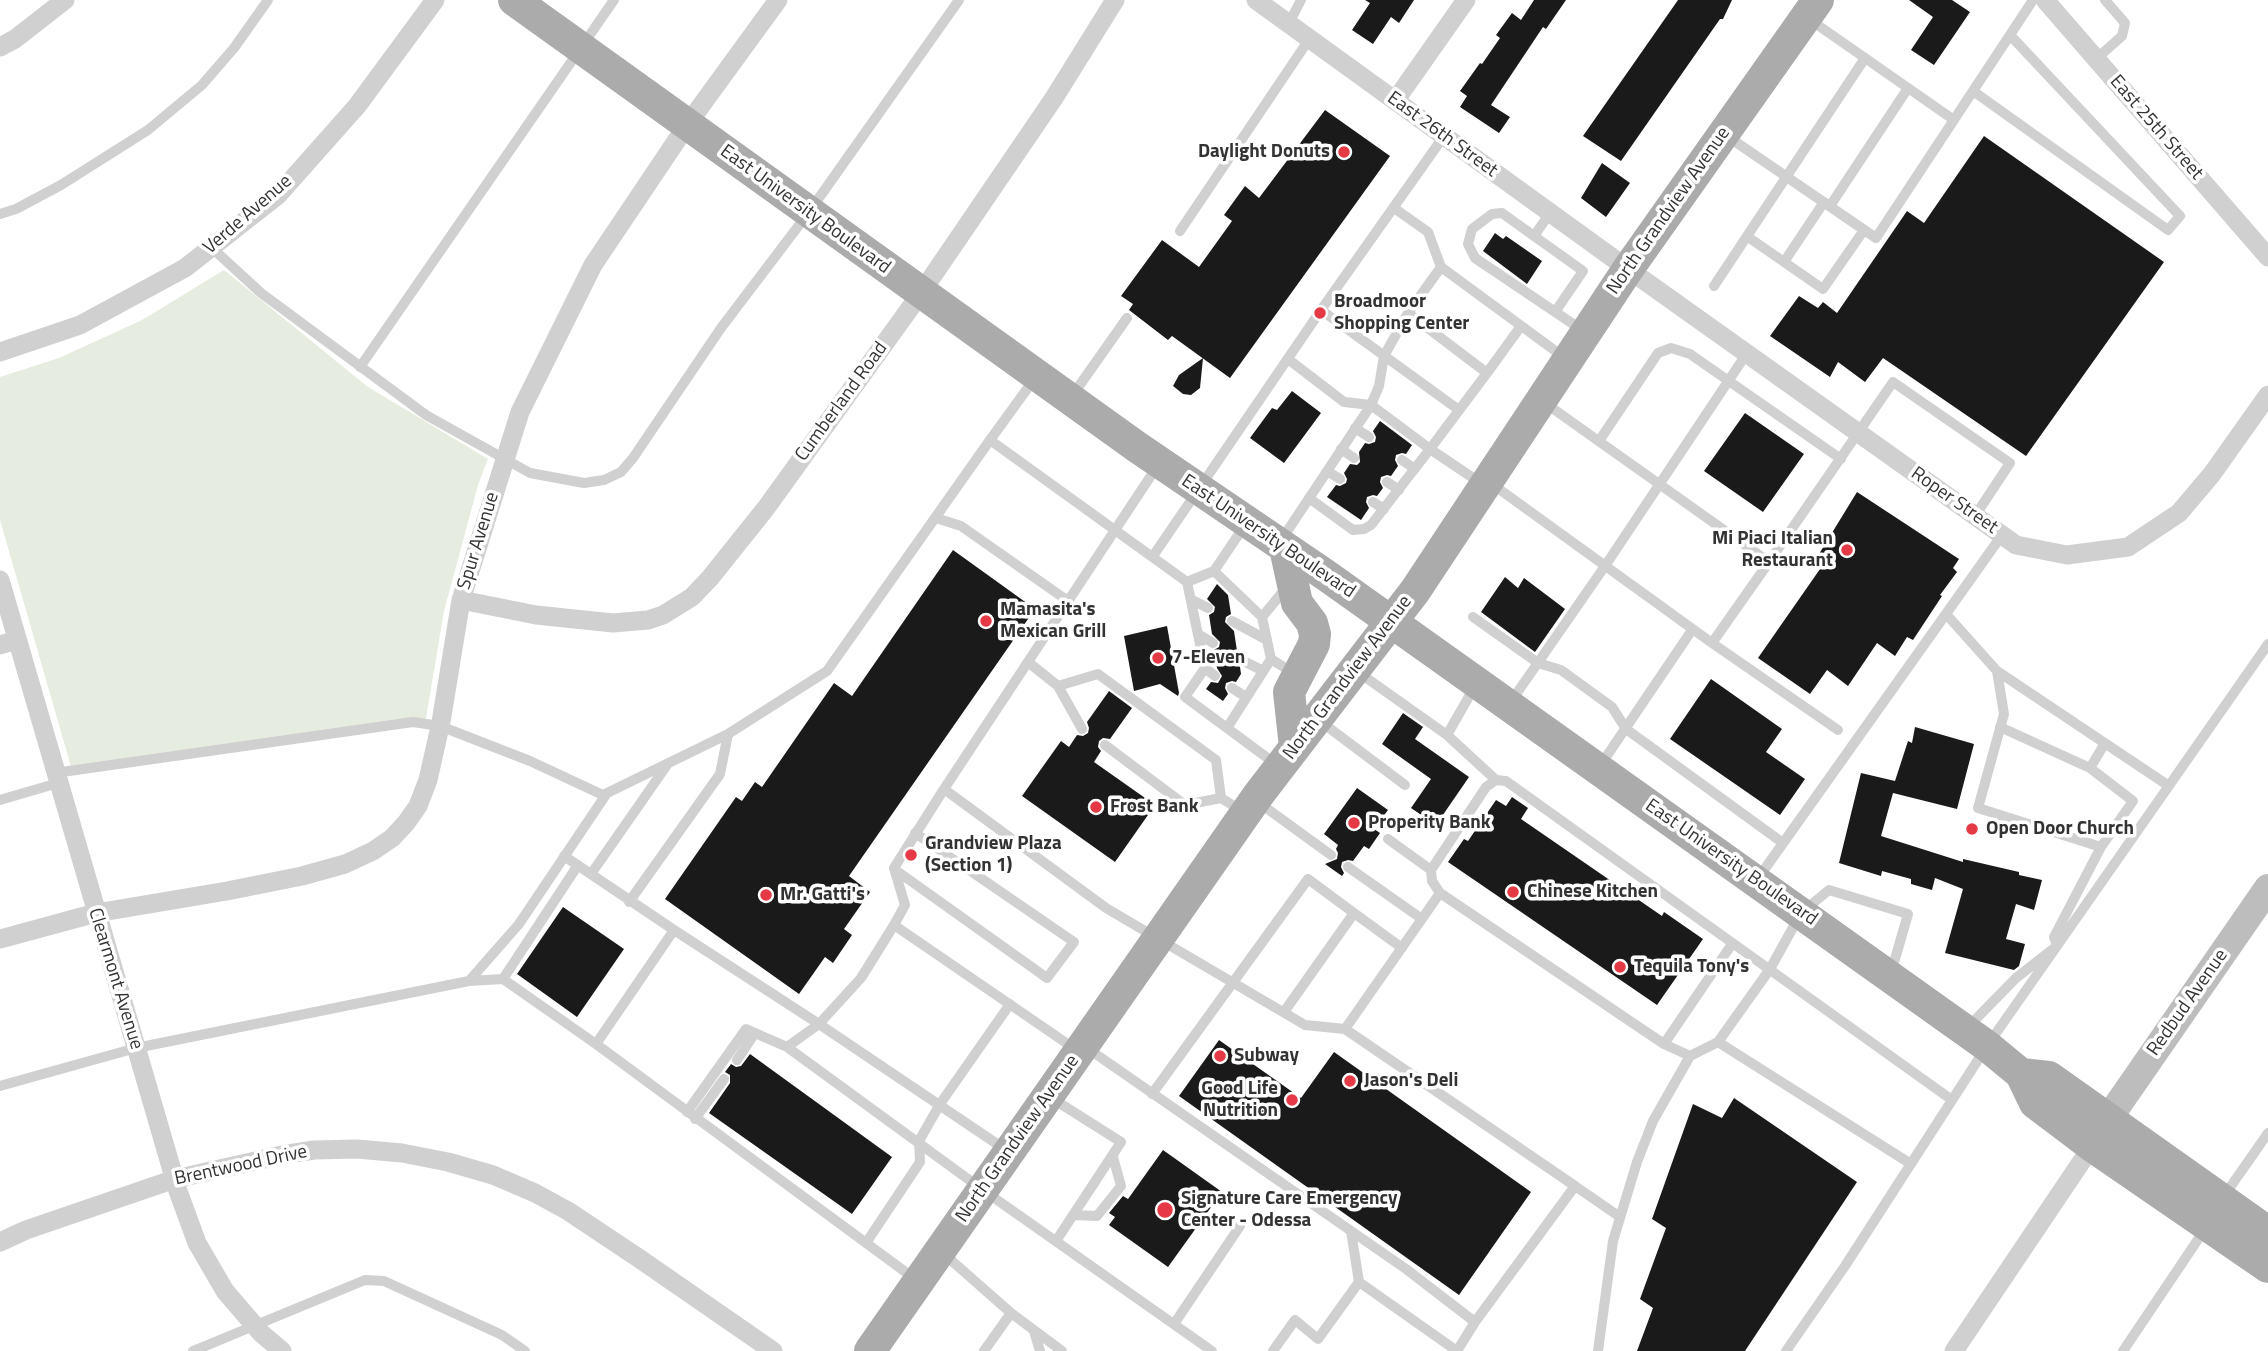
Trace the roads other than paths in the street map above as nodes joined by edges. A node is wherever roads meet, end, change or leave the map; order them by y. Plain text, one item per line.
1 (65, 0) edge
2 (268, 0) edge
3 (435, 0) edge
4 (514, 0) edge
5 (614, 0) edge
6 (778, 0) edge
7 (959, 0) edge
8 (1115, 0) edge
9 (1256, 0) edge
10 (1301, 0) edge
11 (1466, 0) edge
12 (2033, 0) edge
13 (2045, 0) edge
14 (2105, 0) edge
15 (1812, 8) edge
16 (1289, 23) junction
17 (2010, 35) junction
18 (1310, 38) junction
19 (0, 47) edge
20 (580, 48) junction
21 (1866, 58) junction
22 (2096, 60) junction
23 (1908, 88) junction
24 (1973, 91) junction
25 (1395, 101) junction
26 (1954, 120) junction
27 (687, 125) junction
28 (1724, 133) junction
29 (1444, 136) junction
30 (1788, 177) junction
31 (1827, 204) junction
32 (1394, 208) junction
33 (809, 212) junction
34 (1550, 213) junction
35 (0, 214) edge
36 (1180, 230) dead end
37 (1864, 230) junction
38 (1534, 236) junction
39 (1748, 237) junction
40 (211, 247) junction
41 (2268, 257) edge
42 (1784, 262) junction
43 (1441, 267) junction
44 (1628, 269) junction
45 (1714, 286) dead end
46 (921, 293) junction
47 (1321, 310) junction
48 (1555, 312) junction
49 (1408, 313) junction
50 (1127, 318) dead end
51 (1521, 326) junction
52 (1586, 333) junction
53 (0, 352) edge
54 (1747, 353) junction
55 (1384, 356) junction
56 (1288, 359) junction
57 (1568, 360) junction
58 (360, 367) junction
59 (1487, 373) junction
60 (1036, 375) junction
61 (1730, 380) junction
62 (2268, 395) edge
63 (1070, 399) junction
64 (1542, 400) junction
65 (1371, 405) junction
66 (1459, 410) junction
67 (1355, 428) junction
68 (1859, 433) junction
69 (1369, 437) dead end
70 (990, 440) junction
71 (1599, 441) junction
72 (1341, 449) junction
73 (1430, 449) junction
74 (1354, 458) dead end
75 (505, 459) junction
76 (1841, 459) junction
77 (1402, 460) dead end
78 (1159, 463) junction
79 (1415, 469) junction
80 (1327, 471) junction
81 (1339, 480) dead end
82 (1387, 482) dead end
83 (1659, 483) junction
84 (1487, 484) junction
85 (1197, 489) junction
86 (1399, 490) junction
87 (1309, 498) junction
88 (1373, 502) dead end
89 (1384, 509) junction
90 (1975, 516) junction
91 (936, 517) junction
92 (1247, 523) junction
93 (1115, 531) junction
94 (2002, 535) junction
95 (1282, 546) junction
96 (1153, 556) junction
97 (1769, 562) junction
98 (1605, 566) junction
99 (1214, 571) junction
100 (0, 580) edge
101 (1292, 581) junction
102 (1187, 582) junction
103 (461, 600) junction
104 (1192, 600) junction
105 (1068, 601) junction
106 (1208, 608) dead end
107 (1946, 614) junction
108 (1262, 617) junction
109 (1473, 617) dead end
110 (1233, 621) dead end
111 (1391, 622) junction
112 (1692, 630) junction
113 (1198, 634) junction
114 (1267, 640) junction
115 (9, 643) edge
116 (1213, 643) dead end
117 (1712, 643) junction
118 (2268, 644) edge
119 (1238, 658) dead end
120 (1271, 659) junction
121 (1028, 662) junction
122 (1538, 663) junction
123 (1205, 668) junction
124 (1355, 670) junction
125 (1263, 671) junction
126 (1997, 671) junction
127 (1215, 676) dead end
128 (1298, 677) junction
129 (1477, 682) junction
130 (1058, 686) junction
131 (1232, 688) dead end
132 (1246, 697) junction
133 (1508, 705) junction
134 (1317, 719) junction
135 (440, 726) junction
136 (2000, 727) junction
137 (1227, 728) junction
138 (1082, 729) dead end
139 (1626, 729) junction
140 (1838, 730) dead end
141 (728, 734) junction
142 (1447, 735) junction
143 (2105, 743) junction
144 (1105, 745) dead end
145 (1287, 757) junction
146 (669, 762) junction
147 (2090, 768) junction
148 (1598, 769) junction
149 (57, 778) junction
150 (1496, 780) junction
151 (1405, 786) dead end
152 (2169, 786) junction
153 (944, 789) junction
154 (603, 795) junction
155 (0, 800) edge
156 (1241, 804) junction
157 (915, 833) junction
158 (1388, 839) dead end
159 (1783, 843) junction
160 (2101, 848) junction
161 (1331, 855) dead end
162 (564, 856) junction
163 (578, 865) junction
164 (1348, 867) dead end
165 (894, 868) junction
166 (1431, 870) junction
167 (591, 874) junction
168 (1756, 881) junction
169 (2268, 888) edge
170 (1440, 893) junction
171 (629, 902) junction
172 (96, 913) junction
173 (1354, 913) junction
174 (1801, 913) junction
175 (1422, 919) junction
176 (894, 925) junction
177 (674, 930) junction
178 (1159, 938) junction
179 (0, 939) edge
180 (1732, 944) junction
181 (2057, 946) junction
182 (1402, 948) junction
183 (1770, 968) junction
184 (1890, 977) junction
185 (503, 979) junction
186 (468, 981) junction
187 (1232, 981) junction
188 (1010, 1004) junction
189 (1284, 1012) junction
190 (819, 1024) junction
191 (1346, 1028) junction
192 (755, 1033) junction
193 (1976, 1038) junction
194 (1718, 1042) junction
195 (596, 1044) junction
196 (1664, 1044) junction
197 (136, 1048) junction
198 (787, 1048) junction
199 (1081, 1049) junction
200 (1690, 1056) junction
201 (737, 1060) dead end
202 (724, 1079) dead end
203 (0, 1086) edge
204 (1153, 1094) junction
205 (1048, 1096) junction
206 (1952, 1100) junction
207 (940, 1104) junction
208 (691, 1115) junction
209 (2100, 1133) junction
210 (2268, 1133) edge
211 (919, 1142) junction
212 (1009, 1153) junction
213 (1113, 1157) junction
214 (1911, 1164) junction
215 (175, 1179) junction
216 (1576, 1186) junction
217 (983, 1190) junction
218 (2215, 1212) junction
219 (1073, 1215) junction
220 (1620, 1217) junction
221 (1240, 1226) dead end
222 (1351, 1231) junction
223 (2268, 1232) edge
224 (1056, 1241) junction
225 (0, 1242) edge
226 (866, 1243) junction
227 (940, 1251) junction
228 (2268, 1267) edge
229 (918, 1281) junction
230 (1359, 1282) junction
231 (1011, 1313) junction
232 (1475, 1322) junction
233 (1174, 1324) junction
234 (254, 1326) junction
235 (1034, 1331) junction
236 (1198, 1347) edge
237 (193, 1351) edge
238 (282, 1351) edge
239 (525, 1351) edge
240 (774, 1351) edge
241 (870, 1351) edge
242 (984, 1351) edge
243 (1040, 1351) edge
244 (1062, 1351) edge
245 (1212, 1351) edge
246 (1273, 1351) edge
247 (1598, 1351) edge
248 (1786, 1351) edge
249 (1954, 1351) edge
250 (2123, 1351) edge

1 - 19 street
2 - 35 lane
3 - 40 street, Verde Avenue
4 - 20 main road, East University Boulevard
5 - 20 lane
6 - 27 street, Spur Avenue
7 - 33 lane
8 - 46 street, Cumberland Road
9 - 16 street, East 26th Street
10 - 16 lane
11 - 25 street
12 - 17 lane
13 - 22 street, East 25th Street
14 - 22 lane
15 - 21 lane
15 - 28 main road, North Grandview Avenue
16 - 18 street, East 26th Street
17 - 24 lane
17 - 24 lane
18 - 25 street, East 26th Street
18 - 36 lane
20 - 27 main road, East University Boulevard
20 - 58 lane
21 - 23 lane
21 - 30 lane
22 - 41 street, East 25th Street
23 - 26 lane
23 - 31 lane
24 - 26 lane
25 - 29 street, East 26th Street
26 - 37 lane
27 - 33 main road, East University Boulevard
27 - 75 street, Spur Avenue
28 - 30 lane
28 - 44 main road, North Grandview Avenue
29 - 32 lane
29 - 34 street, East 26th Street
30 - 31 lane
30 - 39 lane
31 - 37 lane
31 - 42 lane
32 - 43 lane
32 - 47 lane
33 - 46 main road, East University Boulevard
33 - 75 lane
34 - 38 lane
34 - 44 street, East 26th Street
37 - 42 lane
38 - 48 lane
38 - 48 lane
39 - 42 lane
39 - 45 lane
40 - 53 street, Verde Avenue
40 - 58 lane
43 - 49 lane
43 - 51 lane
44 - 52 main road, North Grandview Avenue
44 - 54 street, Roper Street
46 - 60 main road, East University Boulevard
46 - 103 street, Cumberland Road
47 - 55 lane
47 - 56 lane
48 - 52 lane
49 - 55 lane
49 - 59 lane
50 - 63 lane
51 - 57 lane
51 - 59 lane
52 - 57 main road, North Grandview Avenue
54 - 61 lane
54 - 68 street, Roper Street
55 - 65 lane
55 - 66 lane
56 - 65 lane
56 - 85 lane
57 - 64 main road, North Grandview Avenue
58 - 75 lane
59 - 66 lane
60 - 63 main road, East University Boulevard
60 - 70 lane
61 - 71 lane
61 - 76 lane
61 - 83 lane
62 - 94 street, Roper Street
63 - 78 main road, East University Boulevard
64 - 71 lane
64 - 84 main road, North Grandview Avenue
65 - 67 lane
65 - 73 lane
66 - 73 lane
67 - 69 lane
67 - 72 lane
68 - 76 lane
68 - 90 street, Roper Street
68 - 90 lane
70 - 91 lane
70 - 93 lane
71 - 83 lane
72 - 74 lane
72 - 80 lane
73 - 79 lane
73 - 84 lane
75 - 103 street, Spur Avenue
76 - 97 lane
77 - 79 lane
78 - 85 main road, East University Boulevard
78 - 93 lane
79 - 86 lane
80 - 81 lane
80 - 87 lane
82 - 86 lane
83 - 97 lane
83 - 98 lane
84 - 98 lane
84 - 111 main road, North Grandview Avenue
85 - 92 main road, East University Boulevard
85 - 96 lane
86 - 89 lane
87 - 89 lane
87 - 95 lane
88 - 89 lane
90 - 94 street, Roper Street
91 - 105 lane
91 - 141 lane
92 - 95 main road, East University Boulevard
92 - 99 lane
93 - 96 lane
93 - 105 lane
94 - 107 lane
95 - 101 main road
95 - 111 main road, East University Boulevard
96 - 102 lane
97 - 117 lane
98 - 112 lane
98 - 122 lane
99 - 102 lane
99 - 108 lane
100 - 115 street, Clearmont Avenue
101 - 108 lane
101 - 128 main road
102 - 104 lane
103 - 135 street, Spur Avenue
104 - 106 lane
104 - 113 lane
105 - 121 lane
107 - 126 lane
107 - 159 lane
108 - 114 lane
109 - 122 lane
110 - 114 lane
111 - 124 main road, North Grandview Avenue
111 - 129 main road, East University Boulevard
112 - 117 lane
112 - 139 lane
113 - 116 lane
113 - 123 lane
114 - 120 lane
115 - 149 street, Clearmont Avenue
117 - 140 lane
118 - 152 lane
119 - 125 lane
120 - 125 lane
120 - 128 lane
121 - 130 lane
121 - 153 lane
122 - 133 lane
122 - 139 lane
123 - 127 lane
123 - 137 lane
124 - 134 main road, North Grandview Avenue
124 - 142 lane
125 - 132 lane
126 - 136 lane
126 - 143 lane
128 - 145 main road
129 - 133 main road, East University Boulevard
129 - 142 lane
130 - 138 lane
130 - 156 lane
131 - 132 lane
132 - 137 lane
133 - 148 main road, East University Boulevard
134 - 145 main road, North Grandview Avenue
134 - 151 lane
135 - 149 lane
135 - 154 lane
135 - 172 street, Spur Avenue
136 - 147 lane
136 - 160 lane
137 - 145 lane
139 - 148 lane
139 - 159 lane
141 - 146 lane
141 - 171 lane
142 - 150 lane
143 - 147 lane
143 - 152 lane
144 - 156 lane
145 - 156 main road, North Grandview Avenue
146 - 154 lane
146 - 167 lane
147 - 160 lane
148 - 168 main road, East University Boulevard
149 - 155 lane
149 - 172 street, Clearmont Avenue
150 - 166 lane
150 - 180 lane
152 - 181 lane
153 - 157 lane
153 - 178 lane
154 - 162 lane
156 - 161 lane
156 - 178 main road, North Grandview Avenue
157 - 165 lane
157 - 165 lane
158 - 166 lane
159 - 168 lane
160 - 181 lane
162 - 163 lane
162 - 186 lane
163 - 167 lane
163 - 185 lane
164 - 175 lane
165 - 176 lane
166 - 170 lane
167 - 171 lane
168 - 174 main road, East University Boulevard
169 - 209 street, Redbud Avenue
170 - 175 lane
170 - 196 lane
171 - 177 lane
172 - 179 street, Spur Avenue
172 - 197 street, Clearmont Avenue
173 - 182 lane
173 - 187 lane
173 - 189 lane
174 - 183 lane
174 - 184 main road, East University Boulevard
174 - 184 lane
175 - 182 lane
176 - 188 lane
176 - 190 lane
177 - 190 lane
177 - 195 lane
178 - 187 lane
178 - 199 main road, North Grandview Avenue
180 - 183 lane
180 - 196 lane
181 - 193 lane
181 - 193 lane
182 - 191 lane
183 - 194 lane
183 - 206 lane
184 - 193 main road, East University Boulevard
185 - 186 lane
185 - 195 lane
186 - 197 lane
187 - 189 lane
187 - 204 lane
188 - 199 lane
188 - 207 lane
189 - 191 lane
190 - 198 lane
190 - 207 lane
191 - 216 lane
192 - 198 lane
192 - 201 lane
192 - 208 lane
193 - 206 lane
193 - 209 main road, East University Boulevard
194 - 200 lane
194 - 214 lane
195 - 208 lane
196 - 200 lane
197 - 203 lane
197 - 215 street, Clearmont Avenue
198 - 211 lane
199 - 204 lane
199 - 205 main road, North Grandview Avenue
200 - 220 lane
202 - 208 lane
204 - 222 lane
205 - 212 main road, North Grandview Avenue
205 - 213 lane
206 - 214 lane
207 - 211 lane
207 - 212 lane
208 - 226 lane
209 - 218 main road, East University Boulevard
209 - 249 street, Redbud Avenue
210 - 218 lane
211 - 217 lane
211 - 226 lane
212 - 217 main road, North Grandview Avenue
213 - 219 lane
213 - 219 lane
214 - 248 lane
215 - 225 street, Brentwood Drive
215 - 234 street, Clearmont Avenue
215 - 240 street, Brentwood Drive
216 - 220 lane
216 - 232 lane
217 - 224 lane
217 - 227 main road, North Grandview Avenue
218 - 223 main road, East University Boulevard
218 - 228 main road, East University Boulevard
218 - 250 lane
219 - 224 lane
220 - 247 lane
221 - 233 lane
222 - 230 lane
222 - 232 lane
224 - 233 lane
226 - 229 lane
227 - 229 main road, North Grandview Avenue
227 - 231 lane
229 - 241 main road, North Grandview Avenue
230 - 232 lane
230 - 246 lane
231 - 235 lane
231 - 242 lane
233 - 236 lane
234 - 237 lane
234 - 238 street, Clearmont Avenue
234 - 239 lane
235 - 243 lane
235 - 244 lane
236 - 245 lane

